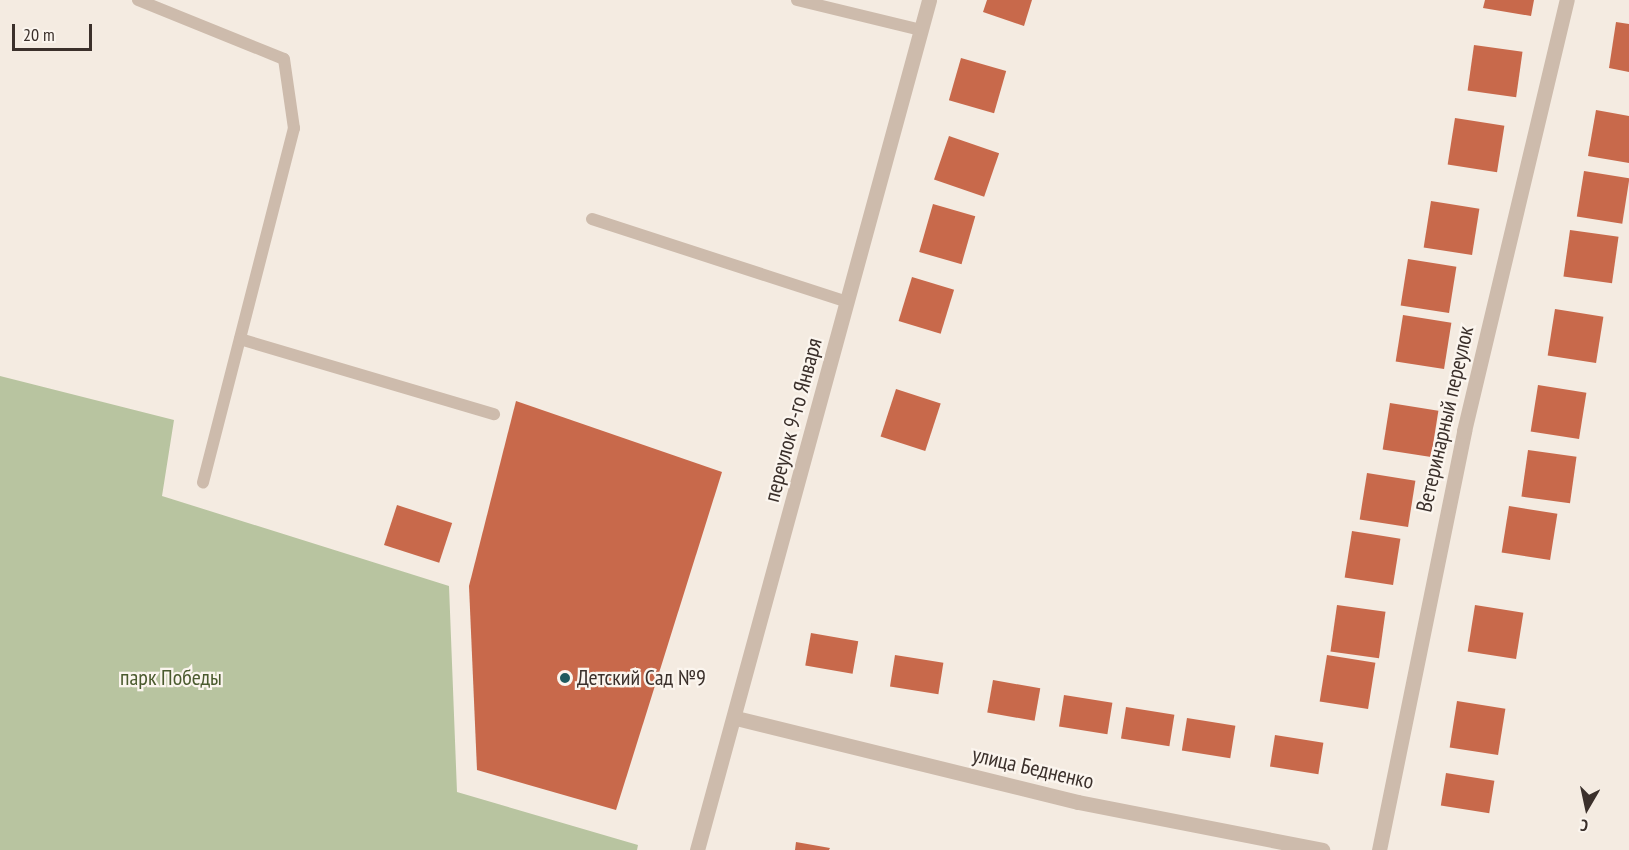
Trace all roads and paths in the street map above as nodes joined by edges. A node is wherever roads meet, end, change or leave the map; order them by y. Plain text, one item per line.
1 (138, 0) edge
2 (797, 0) edge
3 (929, 0) edge
4 (1567, 0) edge
5 (921, 30) junction
6 (592, 219) dead end
7 (848, 302) junction
8 (240, 339) junction
9 (494, 414) dead end
10 (203, 483) dead end
11 (736, 718) junction
12 (697, 850) edge
13 (1322, 850) edge
14 (1379, 850) edge

1 - 8 lane
2 - 5 lane
3 - 5 street, переулок 9-го Января
4 - 14 street, Ветеринарный переулок
5 - 7 street, переулок 9-го Января
6 - 7 lane
7 - 11 street, переулок 9-го Января
8 - 9 lane
8 - 10 lane
11 - 12 street, переулок 9-го Января
11 - 13 street, улица Бедненко

